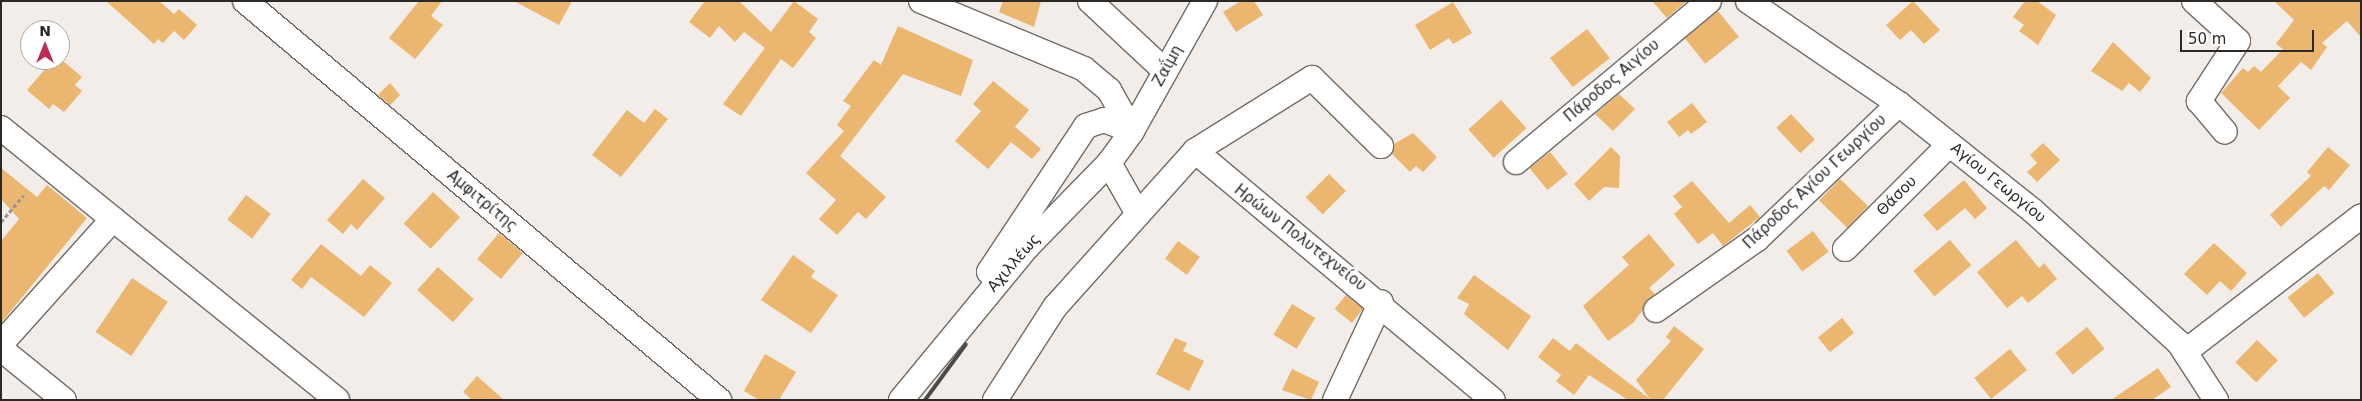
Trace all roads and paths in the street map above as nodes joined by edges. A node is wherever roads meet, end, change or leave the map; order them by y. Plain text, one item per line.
1 (245, 1) edge
2 (921, 1) edge
3 (1090, 1) edge
4 (1205, 1) edge
5 (1709, 1) edge
6 (1748, 1) edge
7 (2194, 1) edge
8 (1165, 71) junction
9 (1899, 104) junction
10 (1, 128) edge
11 (1132, 131) junction
12 (2226, 132) dead end
13 (1950, 144) junction
14 (1381, 146) dead end
15 (1195, 151) junction
16 (1109, 162) junction
17 (1516, 162) dead end
18 (24, 195) dead end
19 (1138, 214) junction
20 (2361, 216) edge
21 (113, 220) junction
22 (1, 222) edge
23 (1845, 249) dead end
24 (1381, 302) junction
25 (1656, 310) dead end
26 (958, 329) junction
27 (1, 344) edge
28 (1, 349) edge
29 (2186, 351) junction
30 (64, 400) edge
31 (337, 400) edge
32 (719, 400) edge
33 (901, 400) edge
34 (995, 400) edge
35 (1335, 400) edge
36 (1493, 400) edge
37 (2216, 400) edge

1 - 32 street, Αμφιτρίτης
2 - 11 street
3 - 8 street
4 - 8 street, Ζαΐμη
5 - 17 street, Πάροδος Αιγίου
6 - 9 street, Αγίου Γεωργίου
7 - 12 street
8 - 11 street, Ζαΐμη
9 - 13 street, Αγίου Γεωργίου
9 - 25 street, Πάροδος Αγίου Γεωργίου
10 - 21 street
11 - 16 street, Αχιλλέως
11 - 26 street
13 - 23 street, Θάσου
13 - 29 street, Αγίου Γεωργίου
14 - 15 street
15 - 19 street
15 - 24 street, Ηρώων Πολυτεχνείου
16 - 19 street
16 - 26 street, Αχιλλέως
18 - 22 path
19 - 34 street
20 - 29 street
21 - 27 street
21 - 31 street
24 - 35 street
24 - 36 street, Ηρώων Πολυτεχνείου
26 - 33 street, Αχιλλέως
28 - 30 street
29 - 37 street, Αγίου Γεωργίου

